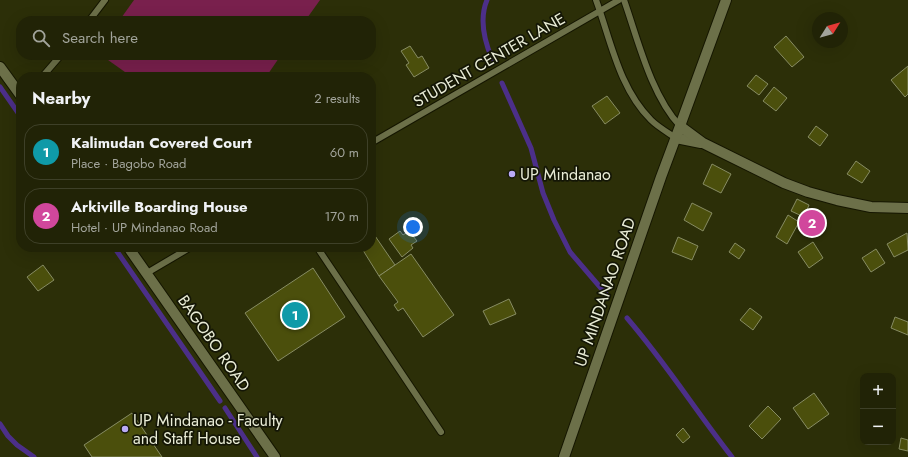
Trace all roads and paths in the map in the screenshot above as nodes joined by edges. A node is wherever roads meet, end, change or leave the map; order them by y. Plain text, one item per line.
1 (105, 0) edge
2 (596, 0) edge
3 (619, 0) edge
4 (624, 0) edge
5 (726, 0) edge
6 (600, 11) junction
7 (93, 16) edge
8 (57, 60) edge
9 (0, 67) edge
10 (46, 72) edge
11 (16, 89) edge
12 (680, 126) junction
13 (676, 138) junction
14 (376, 140) edge
15 (703, 144) junction
16 (908, 208) edge
17 (132, 252) edge
18 (183, 252) edge
19 (320, 252) edge
20 (147, 273) junction
21 (441, 432) dead end
22 (275, 457) edge
23 (564, 457) edge

1 - 7 lane
2 - 6 lane
3 - 6 lane, STUDENT CENTER LANE
4 - 12 lane
5 - 12 street, UP MINDANAO ROAD
6 - 13 lane
6 - 14 lane, STUDENT CENTER LANE
8 - 10 lane
9 - 11 street
12 - 13 street, UP MINDANAO ROAD
12 - 15 street
13 - 15 street
13 - 23 street, UP MINDANAO ROAD
15 - 16 street
17 - 20 street, BAGOBO ROAD
18 - 20 lane
19 - 21 lane
20 - 22 street, BAGOBO ROAD

